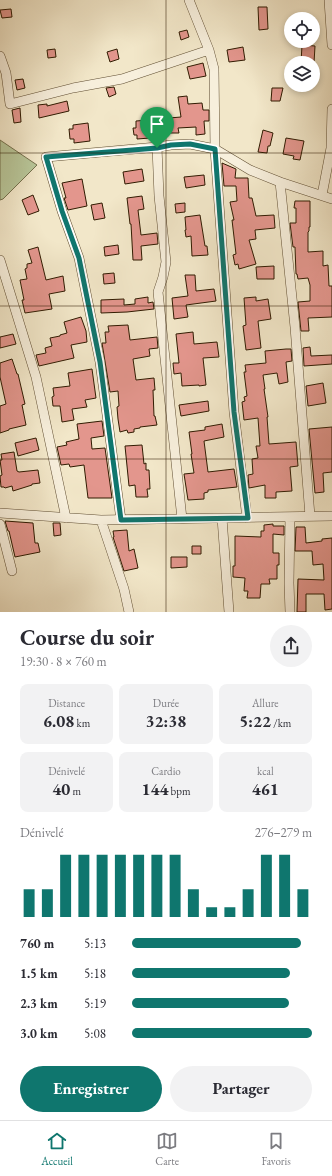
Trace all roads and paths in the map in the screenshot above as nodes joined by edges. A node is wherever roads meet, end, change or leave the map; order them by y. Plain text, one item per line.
1 (189, 0) edge
2 (330, 0) edge
3 (332, 45) edge
4 (209, 50) junction
5 (0, 56) edge
6 (332, 109) edge
7 (157, 148) junction
8 (215, 149) junction
9 (280, 182) junction
10 (322, 195) junction
11 (332, 199) edge
12 (0, 260) edge
13 (0, 513) edge
14 (310, 516) junction
15 (332, 516) edge
16 (290, 517) junction
17 (66, 518) junction
18 (222, 518) junction
19 (248, 518) junction
20 (182, 519) junction
21 (101, 520) junction
22 (121, 520) junction
23 (0, 524) edge
24 (12, 571) dead end
25 (129, 612) edge
26 (230, 612) edge
27 (290, 612) edge

1 - 4 street
2 - 3 street
4 - 5 street
4 - 8 street
6 - 10 street
7 - 8 street
7 - 20 street
7 - 22 street
8 - 9 street
8 - 19 street
9 - 10 street
9 - 14 street
10 - 11 street
12 - 17 street
13 - 17 street
14 - 15 street
14 - 16 street
16 - 19 street
16 - 27 street
17 - 21 street
18 - 19 street
18 - 20 street
18 - 26 street
20 - 22 street
21 - 22 street
21 - 25 street
23 - 24 street

